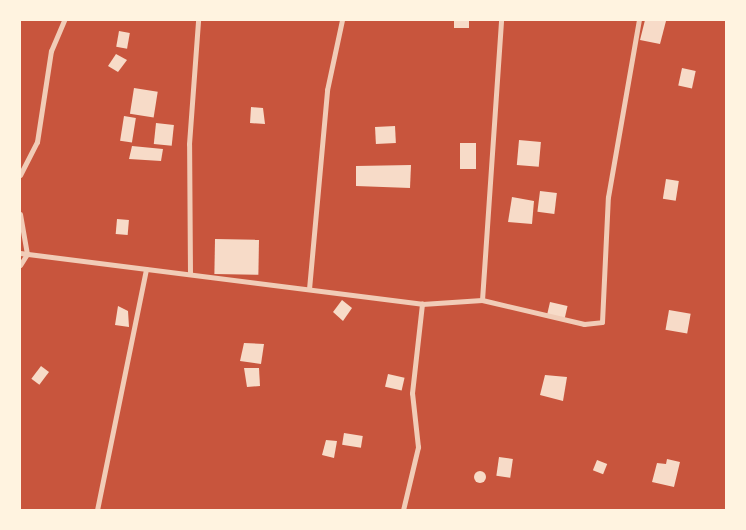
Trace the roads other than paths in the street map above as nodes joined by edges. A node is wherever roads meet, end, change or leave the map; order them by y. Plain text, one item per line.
1 (64, 20) edge
2 (198, 20) edge
3 (342, 20) edge
4 (501, 20) edge
5 (639, 20) edge
6 (20, 176) edge
7 (20, 214) edge
8 (20, 253) edge
9 (27, 254) junction
10 (20, 265) edge
11 (146, 269) junction
12 (190, 274) junction
13 (309, 289) junction
14 (482, 300) junction
15 (422, 304) junction
16 (97, 510) edge
17 (403, 510) edge

1 - 6 street
2 - 12 street
3 - 13 street
4 - 14 street
5 - 14 street
7 - 9 street
8 - 9 street
9 - 10 street
9 - 11 street
11 - 12 street
11 - 16 street
12 - 13 street
13 - 15 street
14 - 15 street
15 - 17 street

